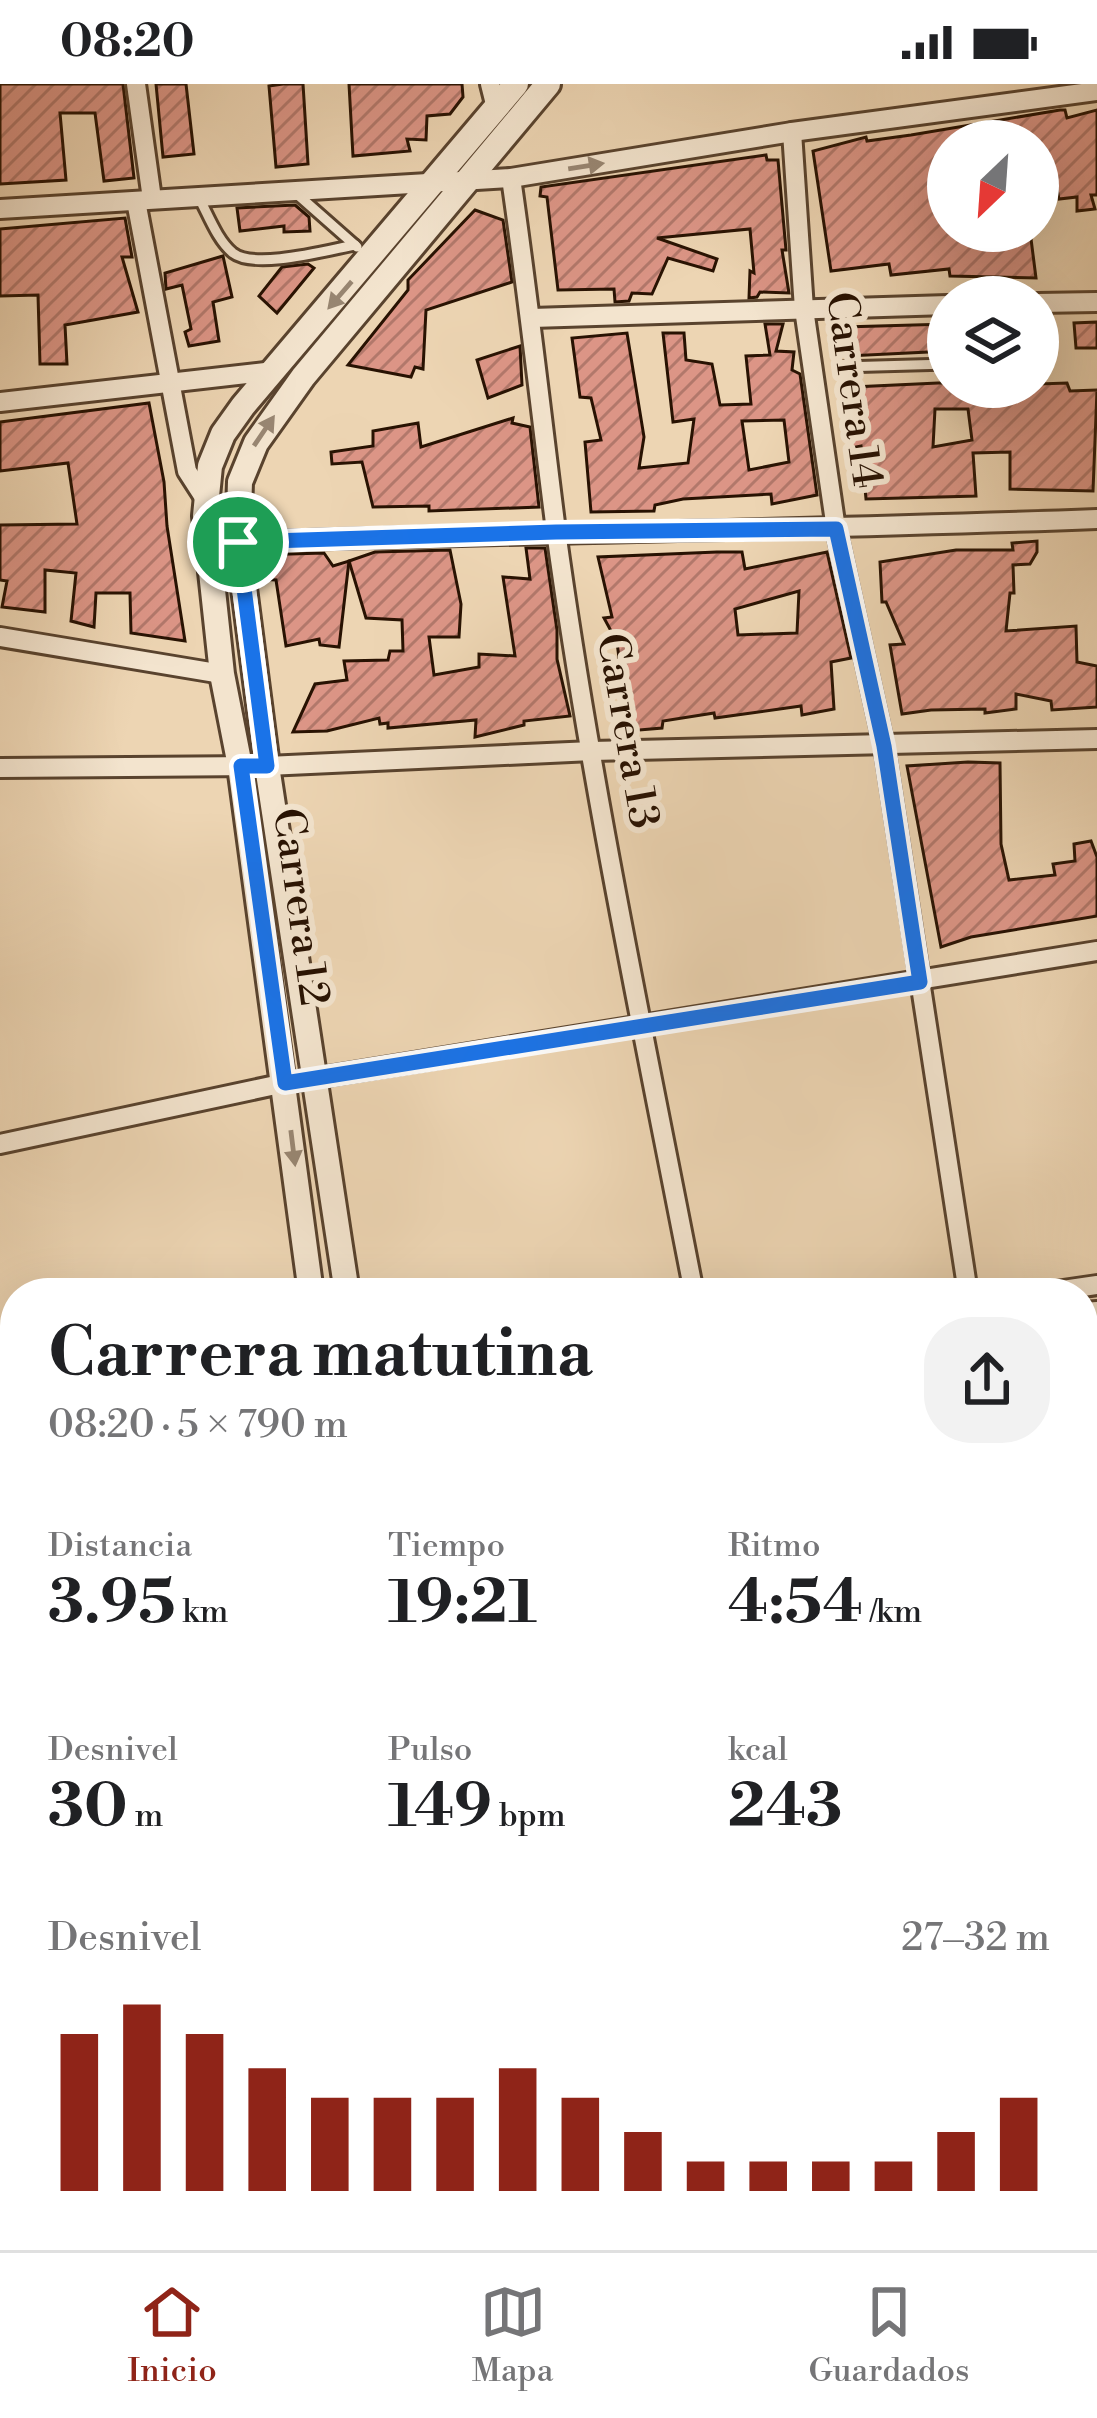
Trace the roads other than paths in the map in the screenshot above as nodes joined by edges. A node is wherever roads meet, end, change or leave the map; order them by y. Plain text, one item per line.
1 (136, 84) edge
2 (515, 84) edge
3 (548, 84) edge
4 (1097, 91) edge
5 (493, 96) edge
6 (792, 132) junction
7 (511, 178) junction
8 (439, 179) junction
9 (470, 179) junction
10 (292, 190) junction
11 (198, 196) junction
12 (144, 200) junction
13 (0, 209) edge
14 (363, 252) junction
15 (1097, 302) edge
16 (1059, 303) edge
17 (927, 306) edge
18 (804, 309) junction
19 (532, 318) junction
20 (927, 365) edge
21 (841, 367) dead end
22 (274, 371) junction
23 (167, 382) junction
24 (0, 402) edge
25 (205, 499) junction
26 (1097, 519) edge
27 (836, 529) junction
28 (556, 532) junction
29 (238, 542) junction
30 (0, 637) edge
31 (222, 674) junction
32 (1097, 739) edge
33 (884, 746) junction
34 (592, 751) junction
35 (241, 766) junction
36 (267, 766) junction
37 (0, 768) edge
38 (1097, 951) edge
39 (920, 982) junction
40 (642, 1025) junction
41 (314, 1078) junction
42 (285, 1083) junction
43 (0, 1144) edge
44 (309, 1278) edge
45 (345, 1278) edge
46 (691, 1278) edge
47 (966, 1278) edge

1 - 12 street
2 - 5 street, Carrera 12
3 - 9 street, Carrera 12
4 - 6 street
5 - 8 street, Carrera 12
7 -> 6 street
6 - 18 street, Carrera 14
7 - 9 street
7 - 19 street, Carrera 13
8 - 9 street
8 - 10 street
8 - 14 street, Carrera 12
29 -> 9 street, Carrera 12
10 - 11 street
10 - 14 lane
11 - 12 street
11 - 14 lane
12 - 13 street
12 - 23 street
14 -> 22 street, Carrera 12
15 - 16 street
17 - 18 street
18 - 19 street
18 - 27 street, Carrera 14
19 - 28 street, Carrera 13
20 - 21 lane
22 - 23 street
22 - 25 street, Carrera 12
23 - 24 street
23 - 25 street
25 - 31 street, Carrera 12
26 - 27 street
27 - 28 street
27 - 33 street, Carrera 14
28 - 29 street
28 - 34 street, Carrera 13
29 - 36 street, Carrera 12
30 - 31 street
31 - 35 street, Carrera 12
32 - 33 street
33 - 34 street
33 - 39 street, Carrera 14
34 - 36 street
34 - 40 street, Carrera 13
35 - 36 street
35 - 37 street
35 - 42 street, Carrera 12
36 - 41 street, Carrera 12
38 - 39 street
39 - 40 street
39 - 47 street, Carrera 14
40 - 41 street
40 - 46 street, Carrera 13
41 - 42 street
41 - 45 street, Carrera 12
42 - 43 street
42 -> 44 street, Carrera 12

